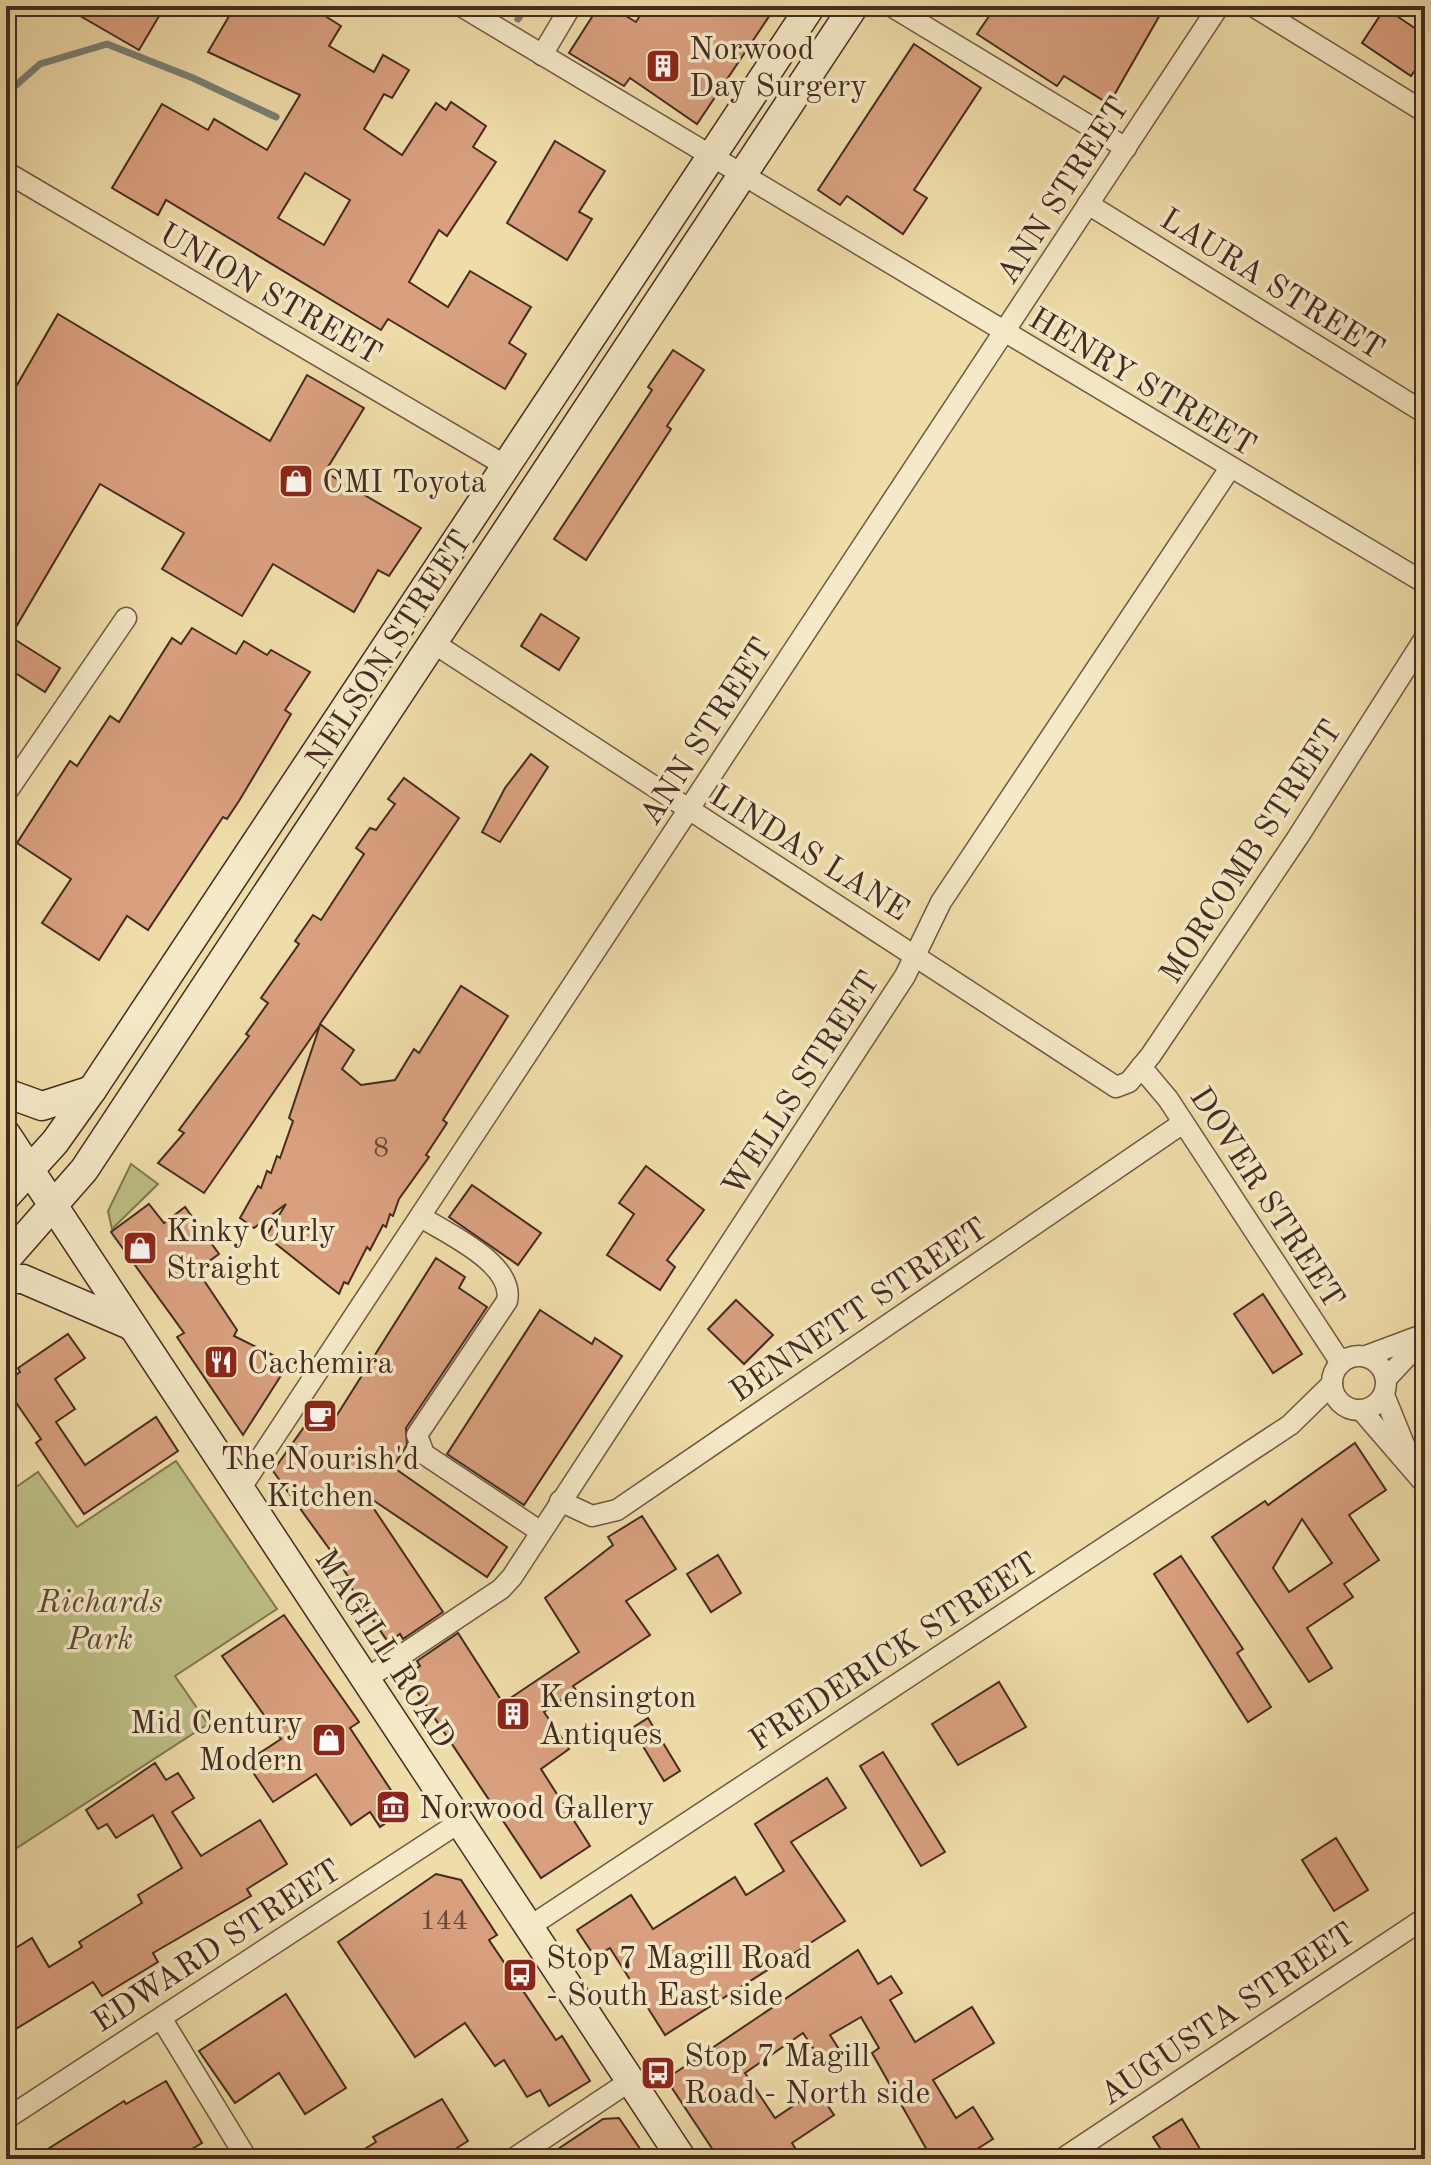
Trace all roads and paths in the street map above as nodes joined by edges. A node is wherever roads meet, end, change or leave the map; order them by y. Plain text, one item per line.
1 (461, 6) edge
2 (571, 6) edge
3 (811, 6) edge
4 (854, 6) edge
5 (891, 6) edge
6 (1219, 6) edge
7 (1253, 6) edge
8 (542, 55) junction
9 (1425, 112) edge
10 (1126, 148) junction
11 (711, 155) junction
12 (6, 172) edge
13 (742, 174) junction
14 (1088, 204) junction
15 (1003, 333) junction
16 (1425, 413) edge
17 (506, 466) junction
18 (1230, 468) junction
19 (537, 484) junction
20 (1425, 583) edge
21 (126, 618) dead end
22 (1425, 638) edge
23 (432, 642) junction
24 (6, 793) edge
25 (689, 810) junction
26 (916, 954) junction
27 (1141, 1067) junction
28 (1116, 1087) joint
29 (92, 1090) junction
30 (6, 1093) edge
31 (1183, 1123) junction
32 (6, 1134) edge
33 (30, 1170) junction
34 (6, 1196) edge
35 (52, 1205) junction
36 (421, 1217) junction
37 (6, 1259) edge
38 (6, 1279) edge
39 (133, 1326) junction
40 (1425, 1335) edge
41 (1366, 1356) junction
42 (1341, 1363) junction
43 (1332, 1384) junction
44 (1385, 1387) junction
45 (1353, 1408) junction
46 (1290, 1425) junction
47 (1419, 1475) edge
48 (240, 1489) junction
49 (560, 1501) junction
50 (541, 1532) junction
51 (366, 1679) junction
52 (460, 1822) junction
53 (1425, 1918) edge
54 (529, 1927) junction
55 (161, 2018) junction
56 (630, 2081) junction
57 (6, 2119) edge
58 (247, 2159) edge
59 (513, 2159) edge
60 (682, 2159) edge
61 (1062, 2159) edge

1 - 8 street, HENRY STREET
2 - 8 street
3 - 11 main road, NELSON STREET
4 - 13 main road, NELSON STREET
5 - 10 street
6 - 10 street, ANN STREET
7 - 9 street
8 - 11 street, HENRY STREET
10 - 14 street, ANN STREET
11 - 13 street, HENRY STREET
11 - 17 main road, NELSON STREET
12 - 17 street, UNION STREET
13 - 15 street, HENRY STREET
13 - 19 main road, NELSON STREET
14 - 15 street, ANN STREET
14 - 16 street, LAURA STREET
15 - 18 street, HENRY STREET
15 - 25 street, ANN STREET
17 - 19 main road
17 - 29 main road, NELSON STREET
18 - 20 street, HENRY STREET
18 - 26 street, WELLS STREET
19 - 23 main road, NELSON STREET
21 - 24 street
22 - 27 street, MORCOMB STREET
23 - 25 street, LINDAS LANE
23 - 35 main road, NELSON STREET
25 - 26 street, LINDAS LANE
25 - 36 street, ANN STREET
26 - 28 street, LINDAS LANE
26 - 49 street, WELLS STREET
27 - 28 street, MORCOMB STREET
27 - 31 street, DOVER STREET
29 - 30 main road
29 - 33 main road, NELSON STREET
31 - 42 street, DOVER STREET
31 - 49 street, BENNETT STREET
32 - 33 main road, MAGILL ROAD
33 - 34 main road, NELSON STREET
33 - 35 main road, MAGILL ROAD
35 - 37 main road, NELSON STREET
35 - 39 main road, MAGILL ROAD
36 - 48 street, ANN STREET
36 - 50 street
38 - 39 main road
39 - 48 main road, MAGILL ROAD
40 - 41 street
40 - 44 street
41 - 42 street
41 - 44 street
42 - 43 street
43 - 45 street
43 - 46 street, FREDERICK STREET
44 - 45 street
44 - 47 street
45 - 46 street, FREDERICK STREET
45 - 47 street
46 - 54 street, FREDERICK STREET
48 - 51 main road, MAGILL ROAD
49 - 50 street, WELLS STREET
50 - 51 street, WELLS STREET
51 - 52 main road, MAGILL ROAD
52 - 54 main road, MAGILL ROAD
52 - 55 street, EDWARD STREET
53 - 61 street, AUGUSTA STREET
54 - 56 main road, MAGILL ROAD
55 - 57 street, EDWARD STREET
55 - 58 street
56 - 59 street
56 - 60 main road, MAGILL ROAD

